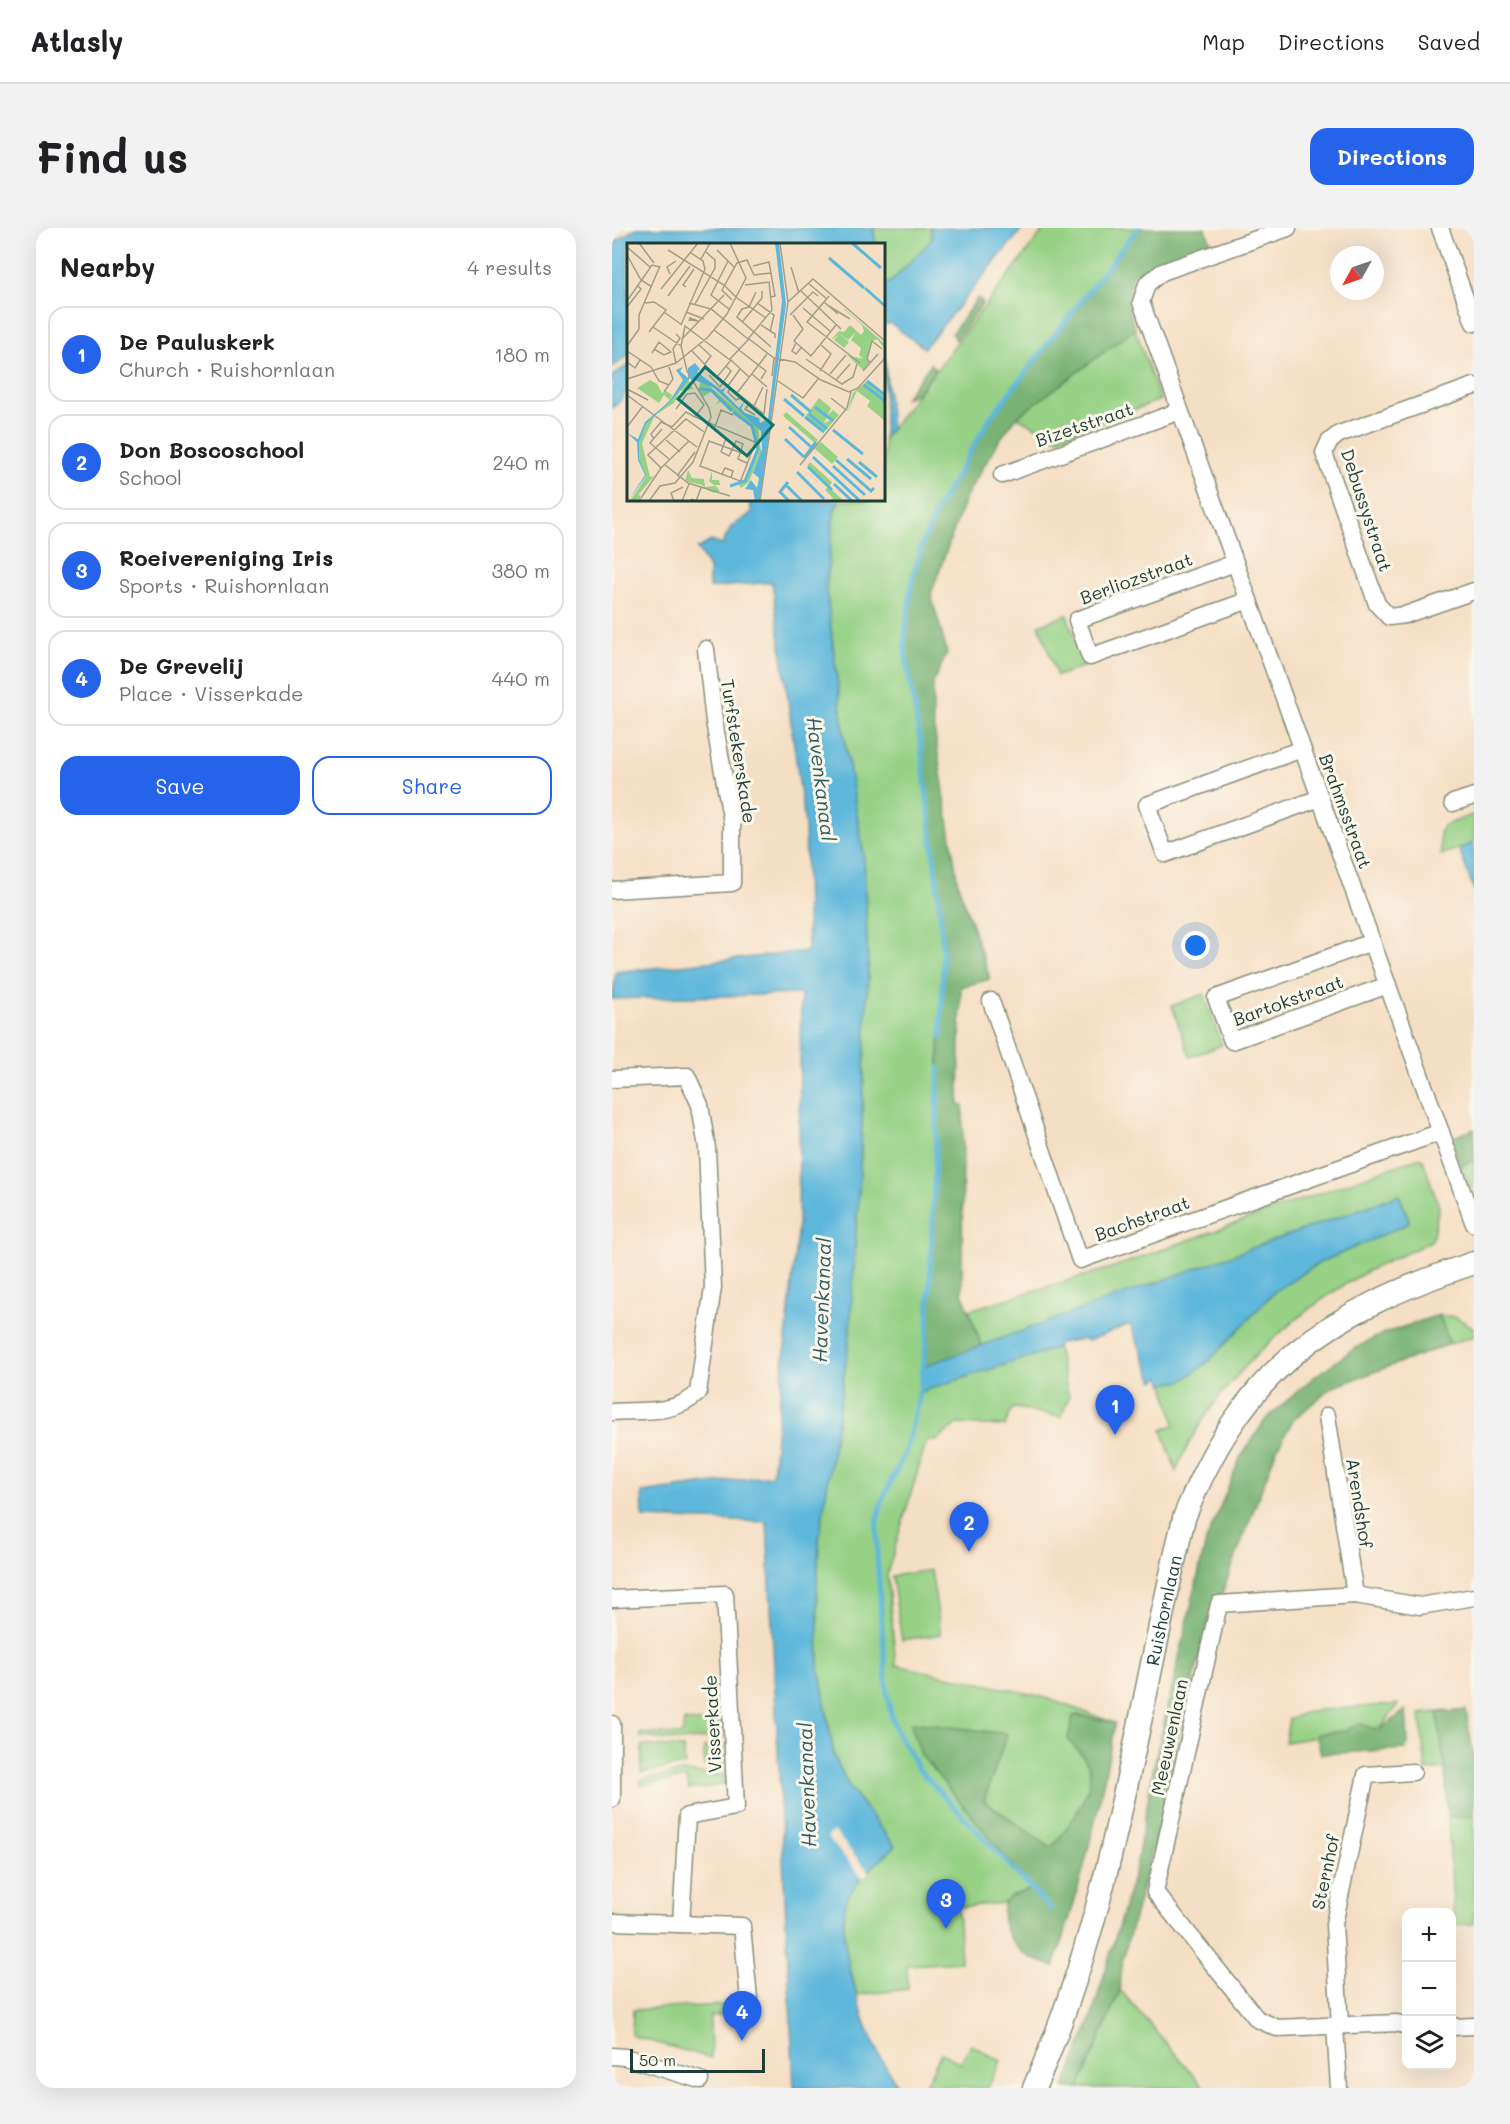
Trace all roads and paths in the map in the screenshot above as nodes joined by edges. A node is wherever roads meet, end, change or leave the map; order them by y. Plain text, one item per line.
1 (1288, 228) edge
2 (1440, 228) edge
3 (1474, 323) edge
4 (1474, 386) edge
5 (1180, 411) junction
6 (1002, 475) dead end
7 (1235, 563) junction
8 (1474, 591) edge
9 (1249, 600) junction
10 (706, 649) dead end
11 (1302, 749) junction
12 (1474, 796) edge
13 (1320, 798) junction
14 (1453, 803) dead end
15 (612, 890) edge
16 (1372, 942) junction
17 (1388, 985) junction
18 (991, 1001) dead end
19 (612, 1079) edge
20 (1441, 1132) junction
21 (1474, 1224) edge
22 (1474, 1263) edge
23 (612, 1412) edge
24 (1327, 1416) dead end
25 (1354, 1595) junction
26 (1474, 1597) edge
27 (612, 1599) edge
28 (612, 1724) edge
29 (613, 1766) edge
30 (1413, 1772) dead end
31 (612, 1798) edge
32 (612, 1922) edge
33 (681, 1924) junction
34 (749, 2000) dead end
35 (1402, 2024) edge
36 (1338, 2026) junction
37 (1474, 2026) edge
38 (1456, 2027) edge
39 (612, 2056) edge
40 (700, 2080) dead end
41 (1034, 2088) edge
42 (1339, 2088) edge

1 - 5 street, Brahmsstraat
2 - 3 street
4 - 8 street, Debussystraat
5 - 6 street, Bizetstraat
5 - 7 street, Brahmsstraat
7 - 9 street, Brahmsstraat
7 - 9 street, Berliozstraat
9 - 11 street, Brahmsstraat
10 - 15 street, Turfstekerskade
11 - 13 street, Brahmsstraat
11 - 13 street
12 - 14 street
13 - 16 street, Brahmsstraat
16 - 17 street, Brahmsstraat
16 - 17 street, Bartokstraat
17 - 20 street, Brahmsstraat
18 - 20 street, Bachstraat
19 - 23 street
20 - 21 street, Brahmsstraat
22 - 41 main road, Ruishornlaan
24 - 25 street, Arendshof
25 - 26 street, Meeuwenlaan
25 - 36 street, Meeuwenlaan
27 - 33 street, Visserkade
28 - 29 street
29 - 31 street
30 - 36 street, Sternhof
32 - 33 street
33 - 34 street
35 - 36 street, Meeuwenlaan
36 - 42 street
37 - 38 street
39 - 40 street

